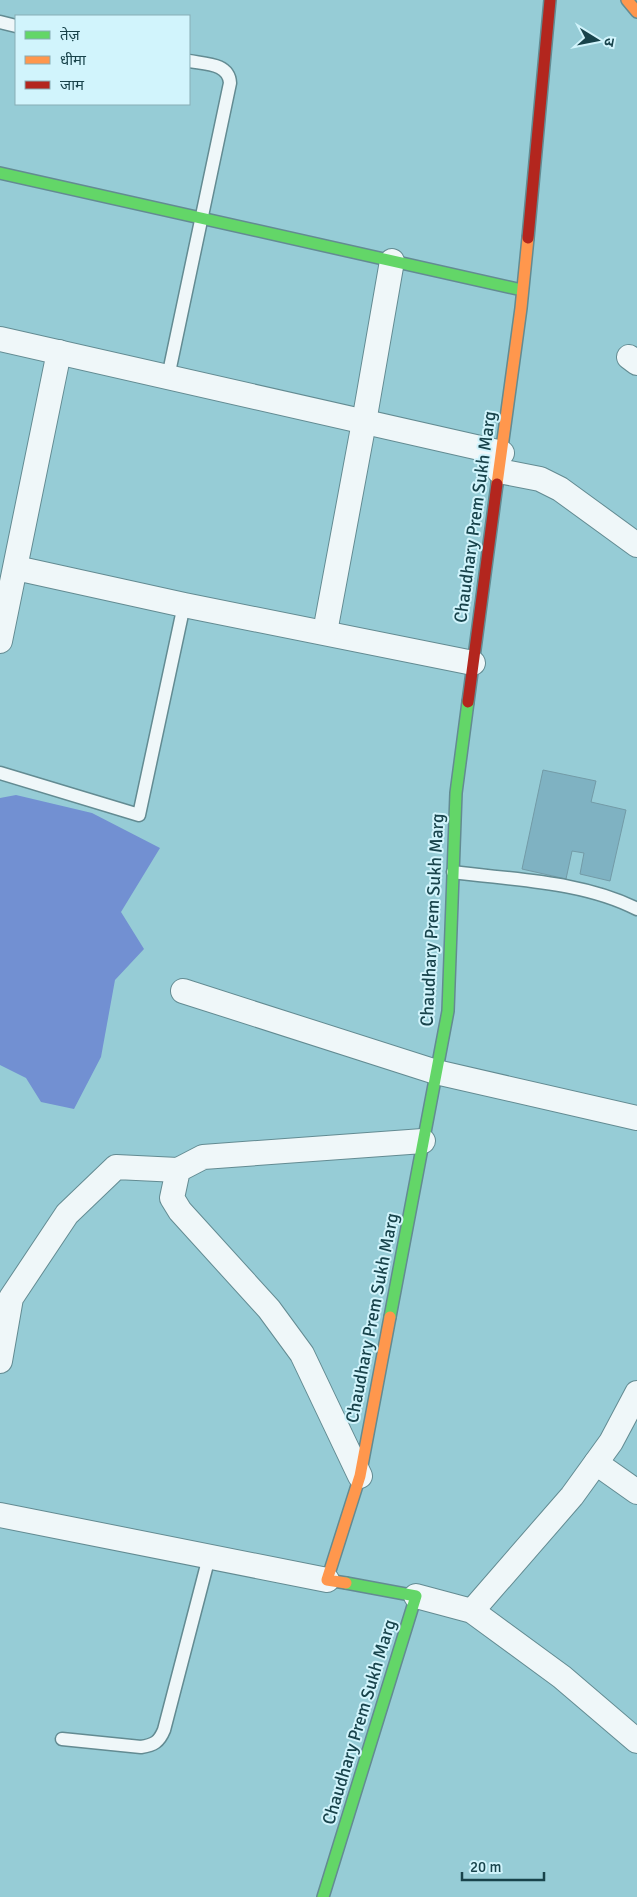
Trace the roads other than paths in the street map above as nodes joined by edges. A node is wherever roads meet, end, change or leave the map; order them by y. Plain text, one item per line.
1 (550, 0) edge
2 (627, 0) edge
3 (637, 12) edge
4 (0, 22) edge
5 (15, 26) edge
6 (190, 61) edge
7 (0, 173) edge
8 (202, 218) junction
9 (392, 261) junction
10 (522, 290) junction
11 (0, 339) edge
12 (59, 352) junction
13 (168, 377) junction
14 (364, 422) junction
15 (500, 462) junction
16 (637, 545) edge
17 (16, 568) junction
18 (184, 605) junction
19 (325, 632) junction
20 (0, 641) edge
21 (473, 663) junction
22 (0, 773) edge
23 (453, 872) junction
24 (637, 909) edge
25 (183, 991) dead end
26 (436, 1072) junction
27 (637, 1118) edge
28 (423, 1141) junction
29 (178, 1170) junction
30 (0, 1361) edge
31 (637, 1393) edge
32 (596, 1463) junction
33 (360, 1476) junction
34 (637, 1492) edge
35 (0, 1515) edge
36 (209, 1557) junction
37 (327, 1580) junction
38 (416, 1596) junction
39 (472, 1611) junction
40 (62, 1739) dead end
41 (637, 1741) edge
42 (323, 1897) edge

1 - 10 street, Chaudhary Prem Sukh Marg
2 - 3 street
4 - 5 lane
6 - 8 lane
7 - 8 street
8 - 9 street
8 - 13 lane
9 - 10 street
9 - 14 street
10 - 15 street, Chaudhary Prem Sukh Marg
11 - 12 street
12 - 13 street
12 - 17 street
13 - 14 street
14 - 15 street
14 - 19 street
15 - 16 street
15 - 21 street, Chaudhary Prem Sukh Marg
17 - 18 street
17 - 20 street
18 - 19 street
18 - 22 lane
19 - 21 street
21 - 23 street, Chaudhary Prem Sukh Marg
23 - 24 lane
23 - 26 street, Chaudhary Prem Sukh Marg
25 - 26 street
26 - 27 street
26 - 28 street, Chaudhary Prem Sukh Marg
28 - 29 street
28 - 33 street, Chaudhary Prem Sukh Marg
29 - 30 street
29 - 33 street
31 - 32 street
32 - 34 street
32 - 39 street
33 - 37 street, Chaudhary Prem Sukh Marg
35 - 36 street
36 - 37 street
36 - 40 lane
37 - 38 street
38 - 39 street
38 - 42 street, Chaudhary Prem Sukh Marg
39 - 41 street

